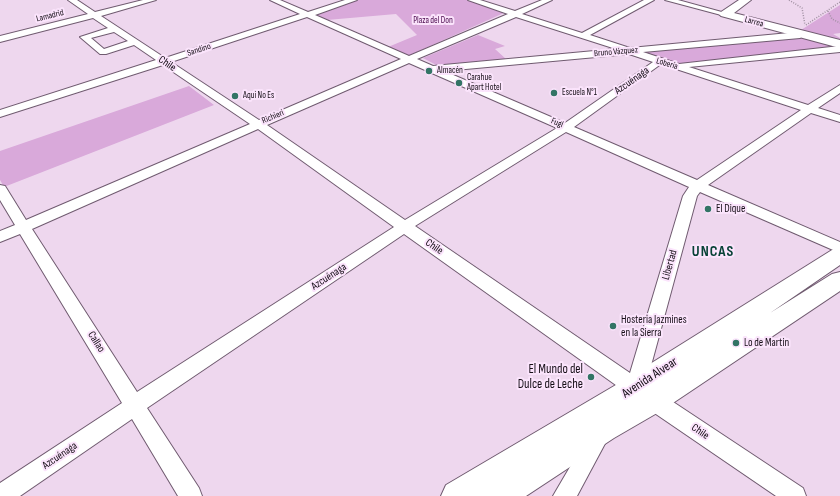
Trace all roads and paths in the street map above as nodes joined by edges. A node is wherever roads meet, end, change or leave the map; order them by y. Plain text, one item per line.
1 (72, 0) edge
2 (152, 0) edge
3 (274, 0) edge
4 (353, 0) edge
5 (472, 0) edge
6 (548, 0) edge
7 (650, 0) edge
8 (669, 0) edge
9 (746, 0) edge
10 (789, 0) edge
11 (840, 2) edge
12 (828, 11) junction
13 (515, 14) junction
14 (725, 14) junction
15 (94, 15) junction
16 (308, 15) junction
17 (840, 23) edge
18 (114, 29) junction
19 (800, 35) junction
20 (583, 36) junction
21 (0, 39) edge
22 (134, 42) junction
23 (840, 44) edge
24 (840, 49) edge
25 (627, 51) junction
26 (409, 59) junction
27 (660, 61) junction
28 (163, 62) junction
29 (676, 66) junction
30 (432, 69) junction
31 (840, 88) edge
32 (808, 108) junction
33 (0, 114) edge
34 (840, 119) edge
35 (258, 124) junction
36 (567, 127) junction
37 (696, 186) junction
38 (0, 189) edge
39 (25, 227) junction
40 (404, 227) junction
41 (0, 238) edge
42 (840, 248) edge
43 (840, 255) edge
44 (840, 280) edge
45 (645, 394) junction
46 (135, 405) junction
47 (604, 428) junction
48 (1, 496) edge
49 (191, 496) edge
50 (457, 496) edge
51 (498, 496) edge
52 (564, 496) edge
53 (795, 496) edge

1 - 15 street, Chile
2 - 15 street, Lamadrid
3 - 16 street, Fugl
4 - 16 street, Sandino
5 - 13 street, Lobería
6 - 13 street, Richieri
7 - 20 street
8 - 14 street, Larrea
9 - 14 main road
10 - 12 path
11 - 12 path
12 - 17 path
13 - 20 street, Lobería
13 - 26 street, Richieri
14 - 19 main road, Larrea
15 - 18 street, Chile
15 - 21 street, Lamadrid
16 - 26 street, Fugl
16 - 28 street, Sandino
18 - 22 street, Chile
18 - 22 street
19 - 23 main road, Larrea
19 - 25 street, Bruno Vázquez
20 - 25 street, Lobería
22 - 28 street, Chile
24 - 29 street
25 - 27 street, Lobería
25 - 30 street, Bruno Vázquez
26 - 30 street, Fugl
26 - 35 street, Richieri
27 - 29 street, Lobería
27 - 36 street, Azcuénaga
28 - 33 street, Sandino
28 - 35 street, Chile
29 - 32 street, Lobería
30 - 36 street, Fugl
31 - 32 street
32 - 34 street, Lobería
32 - 37 street
35 - 39 street, Richieri
35 - 40 street, Chile
36 - 37 street, Fugl
36 - 40 street, Azcuénaga
37 - 42 street, Fugl
37 - 45 street, Libertad
38 - 39 street, Callao
39 - 41 street, Richieri
39 - 46 street, Callao
40 - 45 street, Chile
40 - 46 street, Azcuénaga
43 - 45 main road, Avenida Alvear
44 - 45 main road, Avenida Alvear
45 - 47 main road, Avenida Alvear
45 - 50 main road, Avenida Alvear
45 - 53 street, Chile
46 - 48 street, Azcuénaga
46 - 49 street, Callao
47 - 51 main road, Avenida Alvear
47 - 52 street

